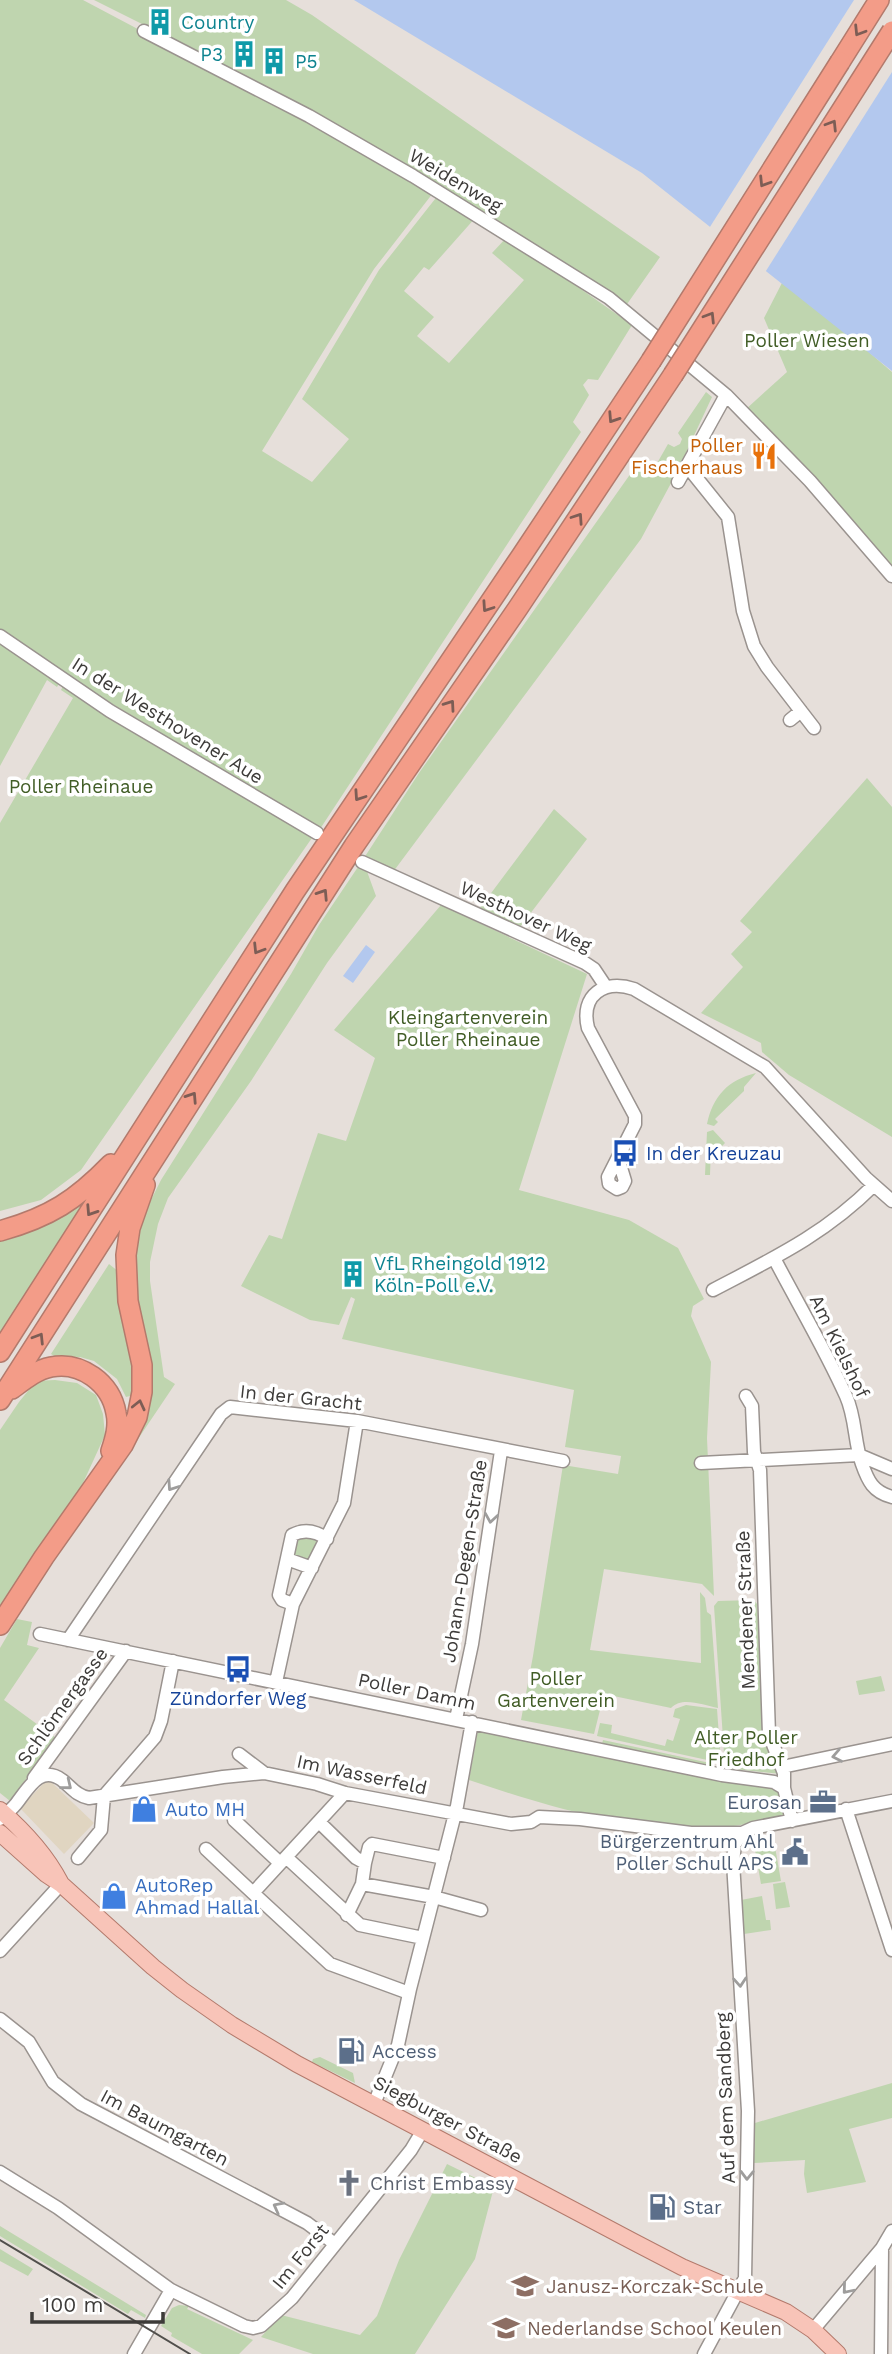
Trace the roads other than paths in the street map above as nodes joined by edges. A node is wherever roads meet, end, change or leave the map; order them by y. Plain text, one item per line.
1 (879, 0) edge
2 (144, 31) dead end
3 (892, 31) edge
4 (726, 395) junction
5 (687, 466) junction
6 (678, 482) dead end
7 (892, 576) edge
8 (0, 636) edge
9 (801, 711) junction
10 (790, 720) dead end
11 (814, 728) dead end
12 (317, 833) dead end
13 (362, 862) dead end
14 (606, 986) junction
15 (141, 1133) junction
16 (156, 1154) junction
17 (618, 1158) dead end
18 (874, 1185) junction
19 (892, 1201) edge
20 (0, 1231) edge
21 (774, 1258) junction
22 (713, 1290) dead end
23 (0, 1352) edge
24 (746, 1396) dead end
25 (1, 1398) edge
26 (357, 1421) junction
27 (501, 1451) junction
28 (859, 1455) junction
29 (757, 1460) junction
30 (563, 1461) dead end
31 (701, 1463) dead end
32 (108, 1465) junction
33 (892, 1469) edge
34 (892, 1497) edge
35 (327, 1539) junction
36 (287, 1559) junction
37 (312, 1568) junction
38 (293, 1604) junction
39 (0, 1625) edge
40 (40, 1634) dead end
41 (68, 1640) junction
42 (126, 1651) junction
43 (173, 1661) junction
44 (276, 1682) junction
45 (456, 1718) junction
46 (472, 1722) junction
47 (892, 1744) edge
48 (239, 1754) dead end
49 (782, 1767) junction
50 (264, 1773) junction
51 (31, 1784) junction
52 (784, 1788) junction
53 (345, 1793) junction
54 (104, 1796) junction
55 (892, 1801) edge
56 (846, 1809) junction
57 (454, 1813) junction
58 (2, 1815) edge
59 (234, 1819) dead end
60 (792, 1821) junction
61 (319, 1822) junction
62 (0, 1833) edge
63 (742, 1833) junction
64 (206, 1849) dead end
65 (78, 1858) dead end
66 (444, 1858) junction
67 (283, 1860) junction
68 (365, 1863) junction
69 (61, 1884) junction
70 (367, 1884) junction
71 (253, 1893) junction
72 (434, 1898) junction
73 (886, 1909) edge
74 (481, 1910) dead end
75 (347, 1915) junction
76 (423, 1938) junction
77 (1, 1949) edge
78 (892, 1950) edge
79 (409, 1993) junction
80 (0, 2019) edge
81 (374, 2104) junction
82 (423, 2130) junction
83 (0, 2172) edge
84 (892, 2231) edge
85 (335, 2244) junction
86 (882, 2248) junction
87 (171, 2290) junction
88 (738, 2292) junction
89 (813, 2330) junction
90 (134, 2354) edge
91 (704, 2354) edge
92 (838, 2354) edge
93 (881, 2354) edge

1 -> 15 highway, bridge
2 - 4 street, Weidenweg
16 -> 3 highway, bridge
4 - 5 street
4 - 7 street, Weidenweg
5 - 6 street
5 - 9 street
8 - 12 street, In der Westhovener Aue
9 - 10 street
9 - 11 street
13 - 14 street, Westhover Weg
14 - 17 street
14 - 18 street
15 - 20 highway
15 -> 23 highway
25 -> 16 highway
32 -> 16 highway
18 - 19 street
18 - 21 street
21 - 22 street
21 - 28 street, Am Kielshof
24 - 29 street, Mendener Straße
25 - 32 highway
26 - 27 street, In der Gracht
26 - 35 street
26 -> 41 street, In der Gracht
27 - 30 street, In der Gracht
27 -> 45 street, Johann-Degen-Straße
28 - 29 street
28 - 33 street
28 - 34 street, Am Kielshof
29 - 31 street
29 - 49 street, Mendener Straße
32 - 39 highway
35 - 36 street
35 - 37 street
36 - 37 street
36 - 38 street
37 - 38 street
38 - 44 street
40 - 41 street, Poller Damm
41 - 42 street, Poller Damm
42 - 43 street, Poller Damm
42 - 51 street, Schlömergasse
43 - 44 street, Poller Damm
43 - 54 street
44 - 45 street, Poller Damm
45 - 46 street, Poller Damm
46 - 52 street, Poller Damm
46 - 57 street
47 -> 49 street
48 - 50 street
49 - 52 street, Mendener Straße
50 - 53 street, Im Wasserfeld
50 - 54 street, Im Wasserfeld
51 -> 54 street, Im Wasserfeld
51 - 58 street
52 - 60 street, Mendener Straße
53 - 57 street, Im Wasserfeld
53 - 61 street
54 - 65 street
55 - 56 street, Im Wasserfeld
56 - 60 street, Im Wasserfeld
56 - 73 street
57 - 63 street, Im Wasserfeld
57 - 66 street
58 - 69 main road, Siegburger Straße
59 - 67 street
60 - 63 street, Im Wasserfeld
61 - 67 street
61 - 68 street
62 - 69 main road, Siegburger Straße
63 -> 88 street, Auf dem Sandberg
64 - 71 street
66 - 68 street
66 - 72 street
67 - 71 street
67 - 75 street
68 - 70 street
69 - 77 street
69 - 81 main road, Siegburger Straße
70 - 72 street
70 - 75 street
71 - 79 street
72 - 74 street
72 - 76 street
73 - 78 street
75 - 76 street
76 - 79 street
79 - 81 street
85 -> 80 street, Im Baumgarten
81 - 82 main road, Siegburger Straße
82 - 85 street, Im Forst
82 - 88 main road, Siegburger Straße
83 - 87 street, Im Forst
84 - 86 street
85 - 87 street, Im Forst
86 -> 89 street
86 - 93 street
87 - 90 street
88 - 89 main road, Siegburger Straße
88 - 91 street, Auf dem Sandberg
89 - 92 main road, Siegburger Straße

